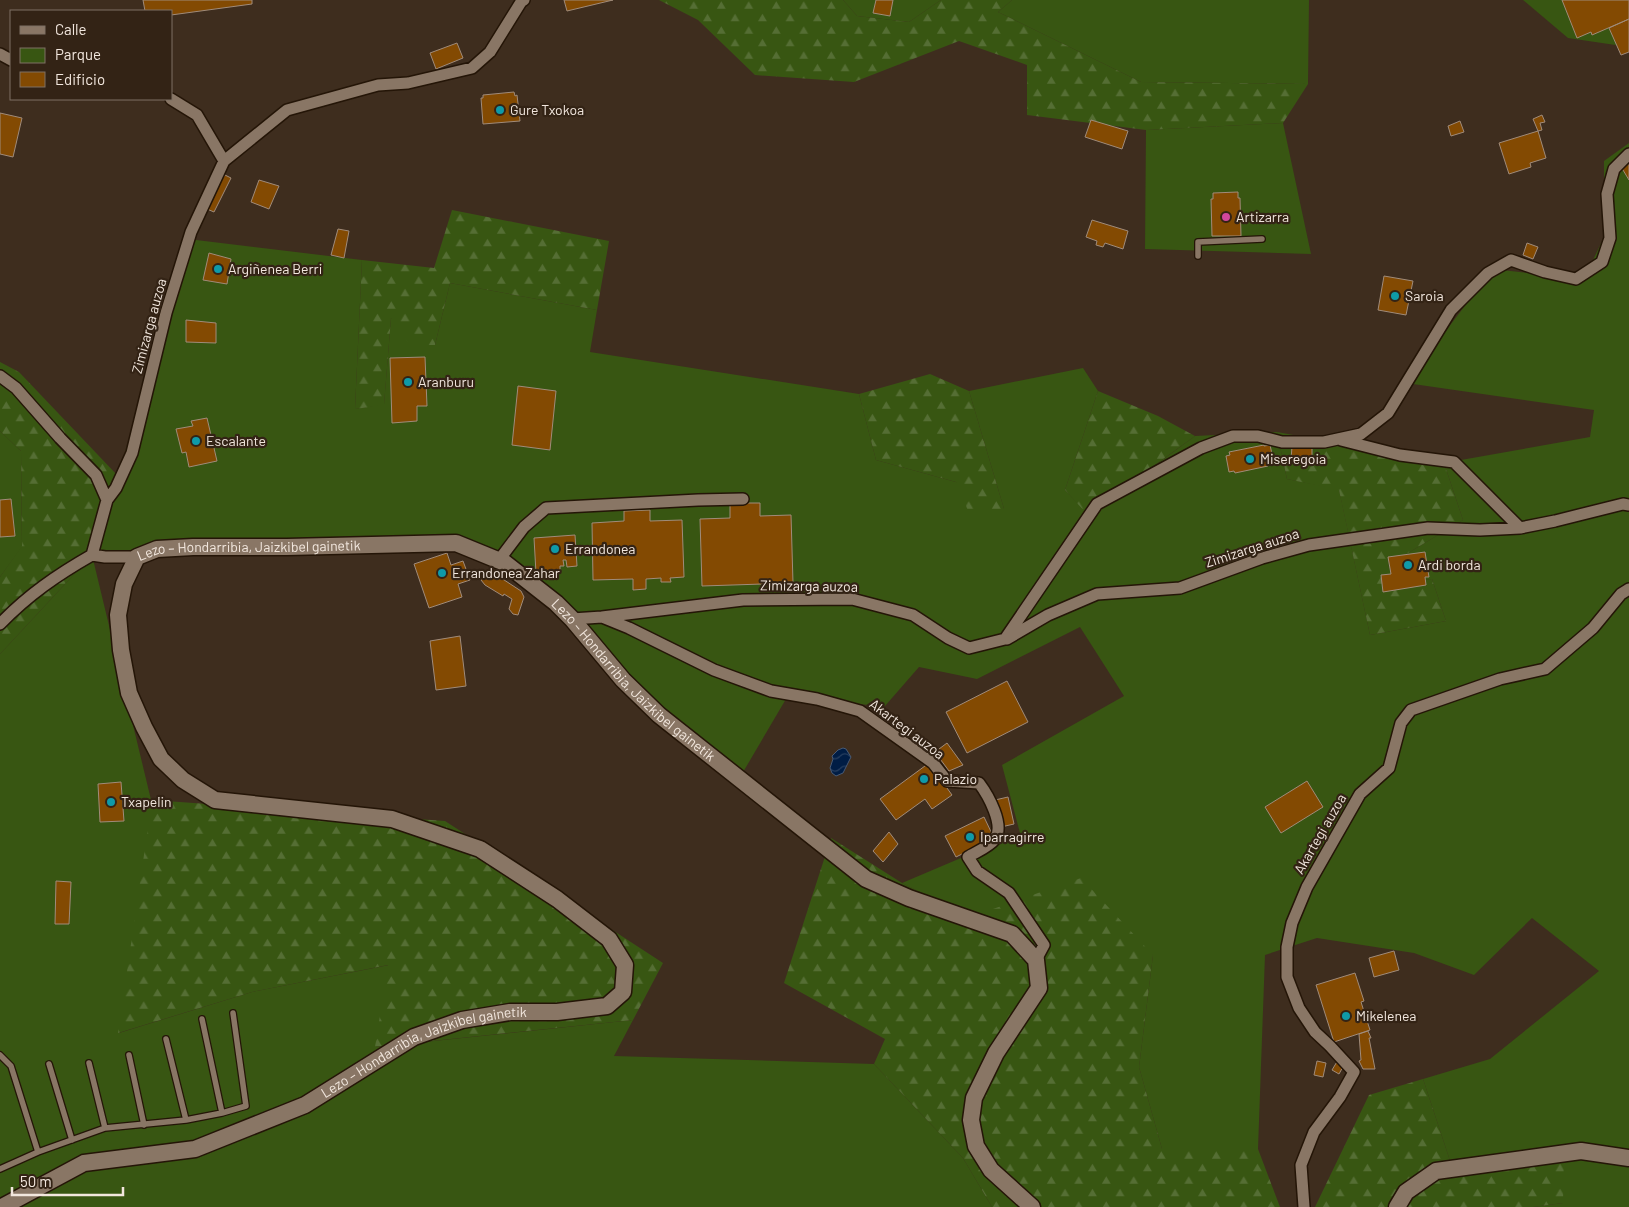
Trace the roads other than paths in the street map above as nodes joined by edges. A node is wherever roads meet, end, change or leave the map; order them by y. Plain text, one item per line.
1 (524, 0) edge
2 (172, 100) edge
3 (1629, 154) edge
4 (224, 161) junction
5 (1262, 239) dead end
6 (1198, 256) dead end
7 (0, 376) edge
8 (1337, 439) junction
9 (107, 500) junction
10 (743, 500) dead end
11 (1629, 505) edge
12 (1520, 528) junction
13 (92, 555) junction
14 (137, 557) junction
15 (499, 560) junction
16 (1629, 589) edge
17 (602, 617) junction
18 (572, 619) junction
19 (0, 624) edge
20 (1005, 639) junction
21 (1036, 960) junction
22 (233, 1013) dead end
23 (202, 1019) dead end
24 (166, 1039) dead end
25 (0, 1055) edge
26 (129, 1055) dead end
27 (89, 1063) dead end
28 (49, 1064) dead end
29 (222, 1113) junction
30 (186, 1120) junction
31 (144, 1125) junction
32 (106, 1128) junction
33 (72, 1140) junction
34 (38, 1152) junction
35 (1629, 1158) edge
36 (0, 1169) edge
37 (2, 1207) edge
38 (1032, 1207) edge
39 (1304, 1207) edge
40 (1397, 1207) edge

1 - 4 street, Zimizarga auzoa
2 - 4 street
3 - 8 street
4 - 9 street, Zimizarga auzoa
5 - 6 lane
7 - 9 street
8 - 12 street
8 - 20 street
9 - 13 street, Zimizarga auzoa
10 - 15 street
11 - 12 street, Zimizarga auzoa
12 - 20 street, Zimizarga auzoa
13 - 14 street
13 - 19 street
14 - 15 street, Lezo – Hondarribia, Jaizkibel gainetik
14 - 37 street, Lezo – Hondarribia, Jaizkibel gainetik
15 - 18 street, Lezo – Hondarribia, Jaizkibel gainetik
16 - 39 street, Akartegi auzoa
17 - 18 street, Akartegi auzoa
17 - 20 street, Zimizarga auzoa
17 - 21 street, Akartegi auzoa
18 - 21 street, Lezo – Hondarribia, Jaizkibel gainetik
21 - 38 street
22 - 29 lane
23 - 29 lane
24 - 30 lane
25 - 34 lane
26 - 31 lane
27 - 32 lane
28 - 33 lane
29 - 30 lane
30 - 31 lane
31 - 32 lane
32 - 33 lane
33 - 34 lane
34 - 36 lane
35 - 40 street

